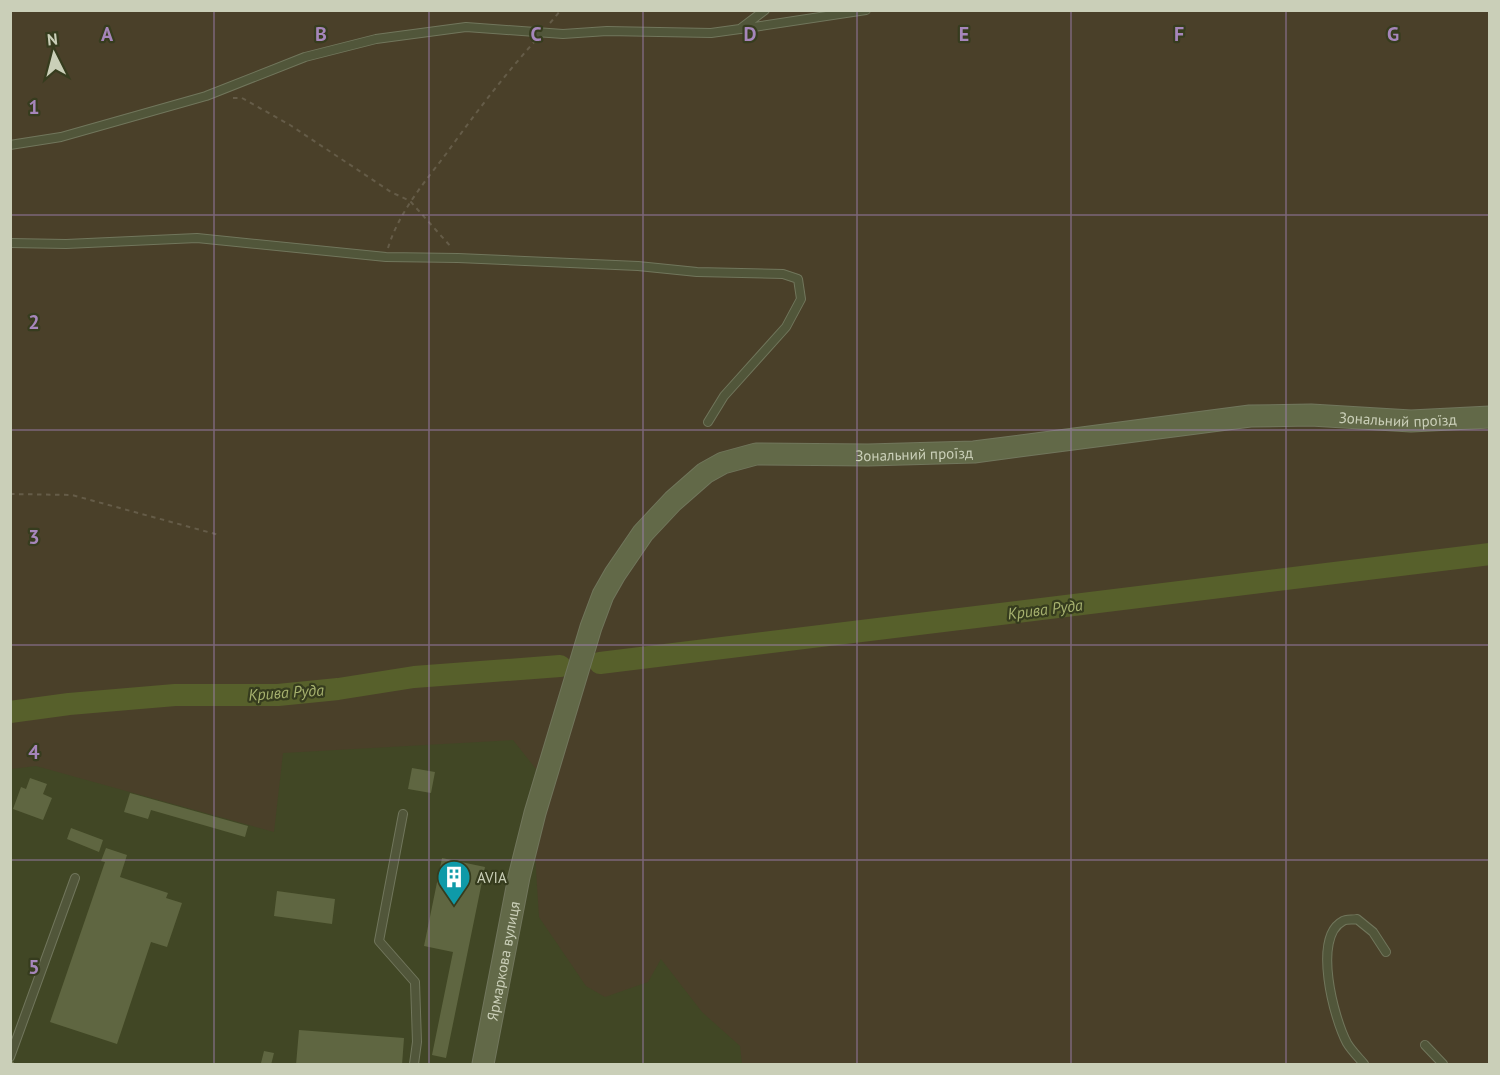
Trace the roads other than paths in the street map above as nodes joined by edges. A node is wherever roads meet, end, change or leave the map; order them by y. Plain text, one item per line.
1 (765, 10) edge
2 (866, 10) edge
3 (740, 29) junction
4 (10, 145) edge
5 (10, 243) edge
6 (1490, 417) edge
7 (708, 422) dead end
8 (542, 789) joint
9 (404, 814) dead end
10 (75, 878) dead end
11 (1386, 952) dead end
12 (1425, 1045) dead end
13 (10, 1057) edge
14 (414, 1065) edge
15 (483, 1065) edge
16 (1364, 1065) edge
17 (1443, 1065) edge

1 - 3 lane
2 - 3 lane
3 - 4 lane
5 - 7 lane
6 - 8 street, Зональний проїзд
8 - 15 street, Ярмаркова вулиця
9 - 14 lane
10 - 13 lane
11 - 16 lane
12 - 17 lane

